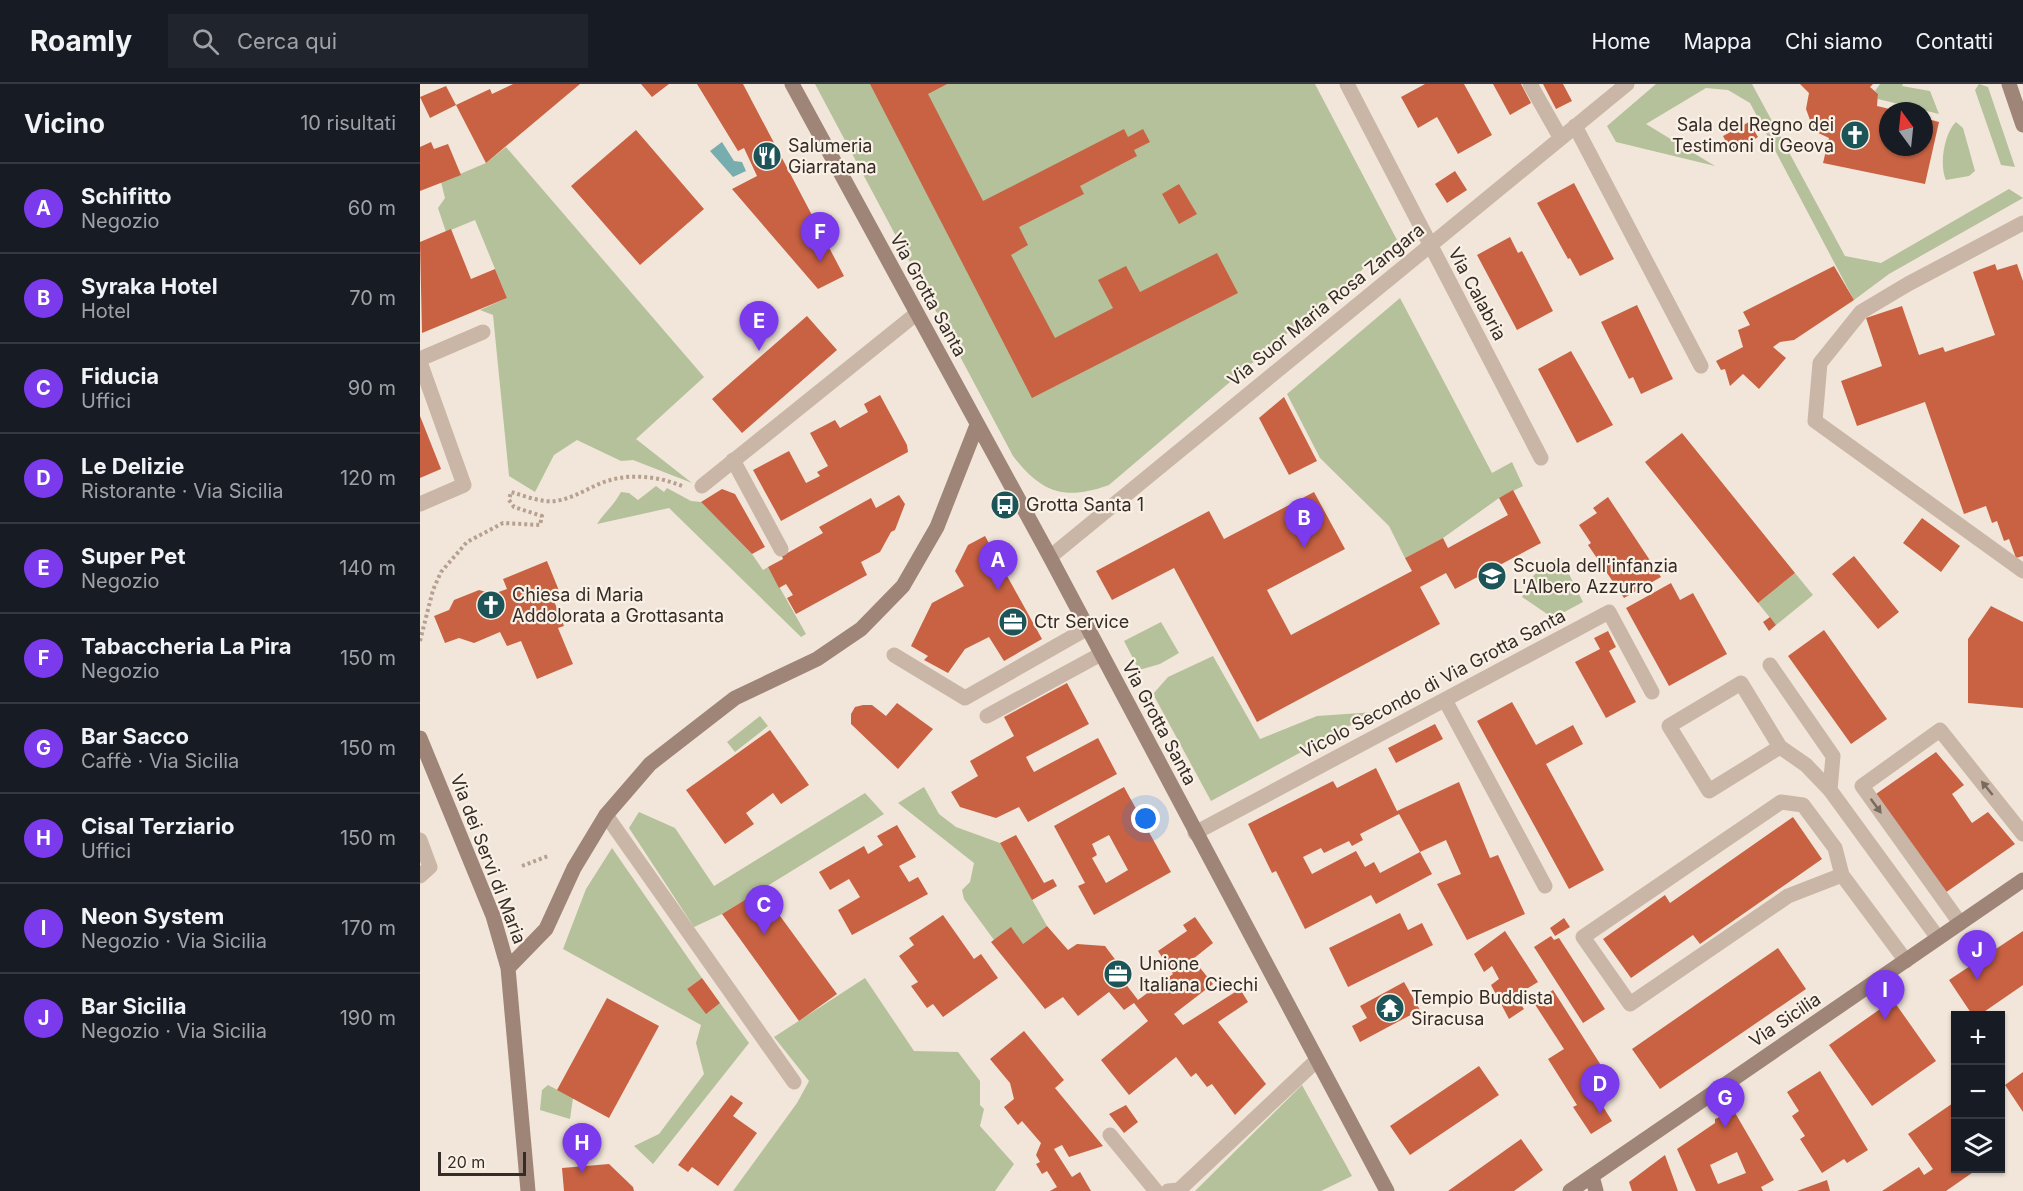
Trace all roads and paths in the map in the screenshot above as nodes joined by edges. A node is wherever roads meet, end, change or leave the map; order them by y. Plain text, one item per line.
1 (792, 84) edge
2 (1347, 84) edge
3 (1530, 84) edge
4 (1627, 84) edge
5 (2009, 84) edge
6 (2023, 125) edge
7 (1575, 126) junction
8 (1560, 137) junction
9 (2023, 223) edge
10 (1430, 246) junction
11 (916, 314) junction
12 (483, 332) dead end
13 (420, 360) edge
14 (1701, 366) dead end
15 (977, 425) junction
16 (1541, 458) dead end
17 (733, 460) junction
18 (674, 483) dead end
19 (702, 486) dead end
20 (420, 504) edge
21 (781, 549) dead end
22 (1050, 557) junction
23 (2023, 571) edge
24 (1088, 628) junction
25 (420, 641) edge
26 (1101, 654) junction
27 (894, 655) dead end
28 (1770, 665) dead end
29 (1652, 692) dead end
30 (1445, 699) junction
31 (987, 716) dead end
32 (420, 738) edge
33 (1780, 747) junction
34 (1830, 790) junction
35 (606, 815) junction
36 (1195, 833) junction
37 (2023, 834) edge
38 (420, 840) edge
39 (548, 856) dead end
40 (522, 866) dead end
41 (1842, 875) junction
42 (420, 876) edge
43 (2023, 880) edge
44 (1545, 886) dead end
45 (1960, 923) junction
46 (1938, 938) junction
47 (1906, 961) junction
48 (508, 968) junction
49 (1316, 1061) junction
50 (794, 1082) dead end
51 (1110, 1135) dead end
52 (1594, 1184) edge
53 (526, 1186) edge
54 (1156, 1191) edge
55 (1168, 1191) edge
56 (1387, 1191) edge
57 (1570, 1191) edge

1 - 11 street, Via Grotta Santa
2 - 10 street, Via Calabria
3 - 8 street
4 - 7 street, Via Suor Maria Rosa Zangara
5 - 6 street
7 - 8 street, Via Suor Maria Rosa Zangara
7 - 14 street
8 - 10 street, Via Suor Maria Rosa Zangara
9 - 23 street
10 - 16 street, Via Calabria
10 - 22 street, Via Suor Maria Rosa Zangara
11 - 15 street, Via Grotta Santa
11 - 17 street
12 - 13 street
13 - 20 street
15 - 22 street, Via Grotta Santa
15 - 35 street
17 - 19 street
17 - 21 street
18 - 25 path
22 - 24 street, Via Grotta Santa
24 - 26 street, Via Grotta Santa
24 - 27 street
26 - 31 street
26 - 36 street, Via Grotta Santa
28 - 34 street
29 - 30 street, Vicolo Secondo di Via Grotta Santa
30 - 36 street, Vicolo Secondo di Via Grotta Santa
30 - 44 street
32 - 48 street, Via dei Servi di Maria
33 - 33 street
33 - 34 street
34 - 46 street
35 - 48 street
35 - 50 street
36 - 49 street, Via Grotta Santa
37 -> 45 street
38 - 42 street
39 - 40 path
41 - 41 street
41 - 47 street
43 - 45 street, Via Sicilia
45 - 46 street, Via Sicilia
46 - 47 street, Via Sicilia
47 - 52 street, Via Sicilia
48 - 53 street, Via dei Servi di Maria
49 - 55 street
49 - 56 street, Via Grotta Santa
51 - 54 street
52 - 57 street, Via Sicilia

